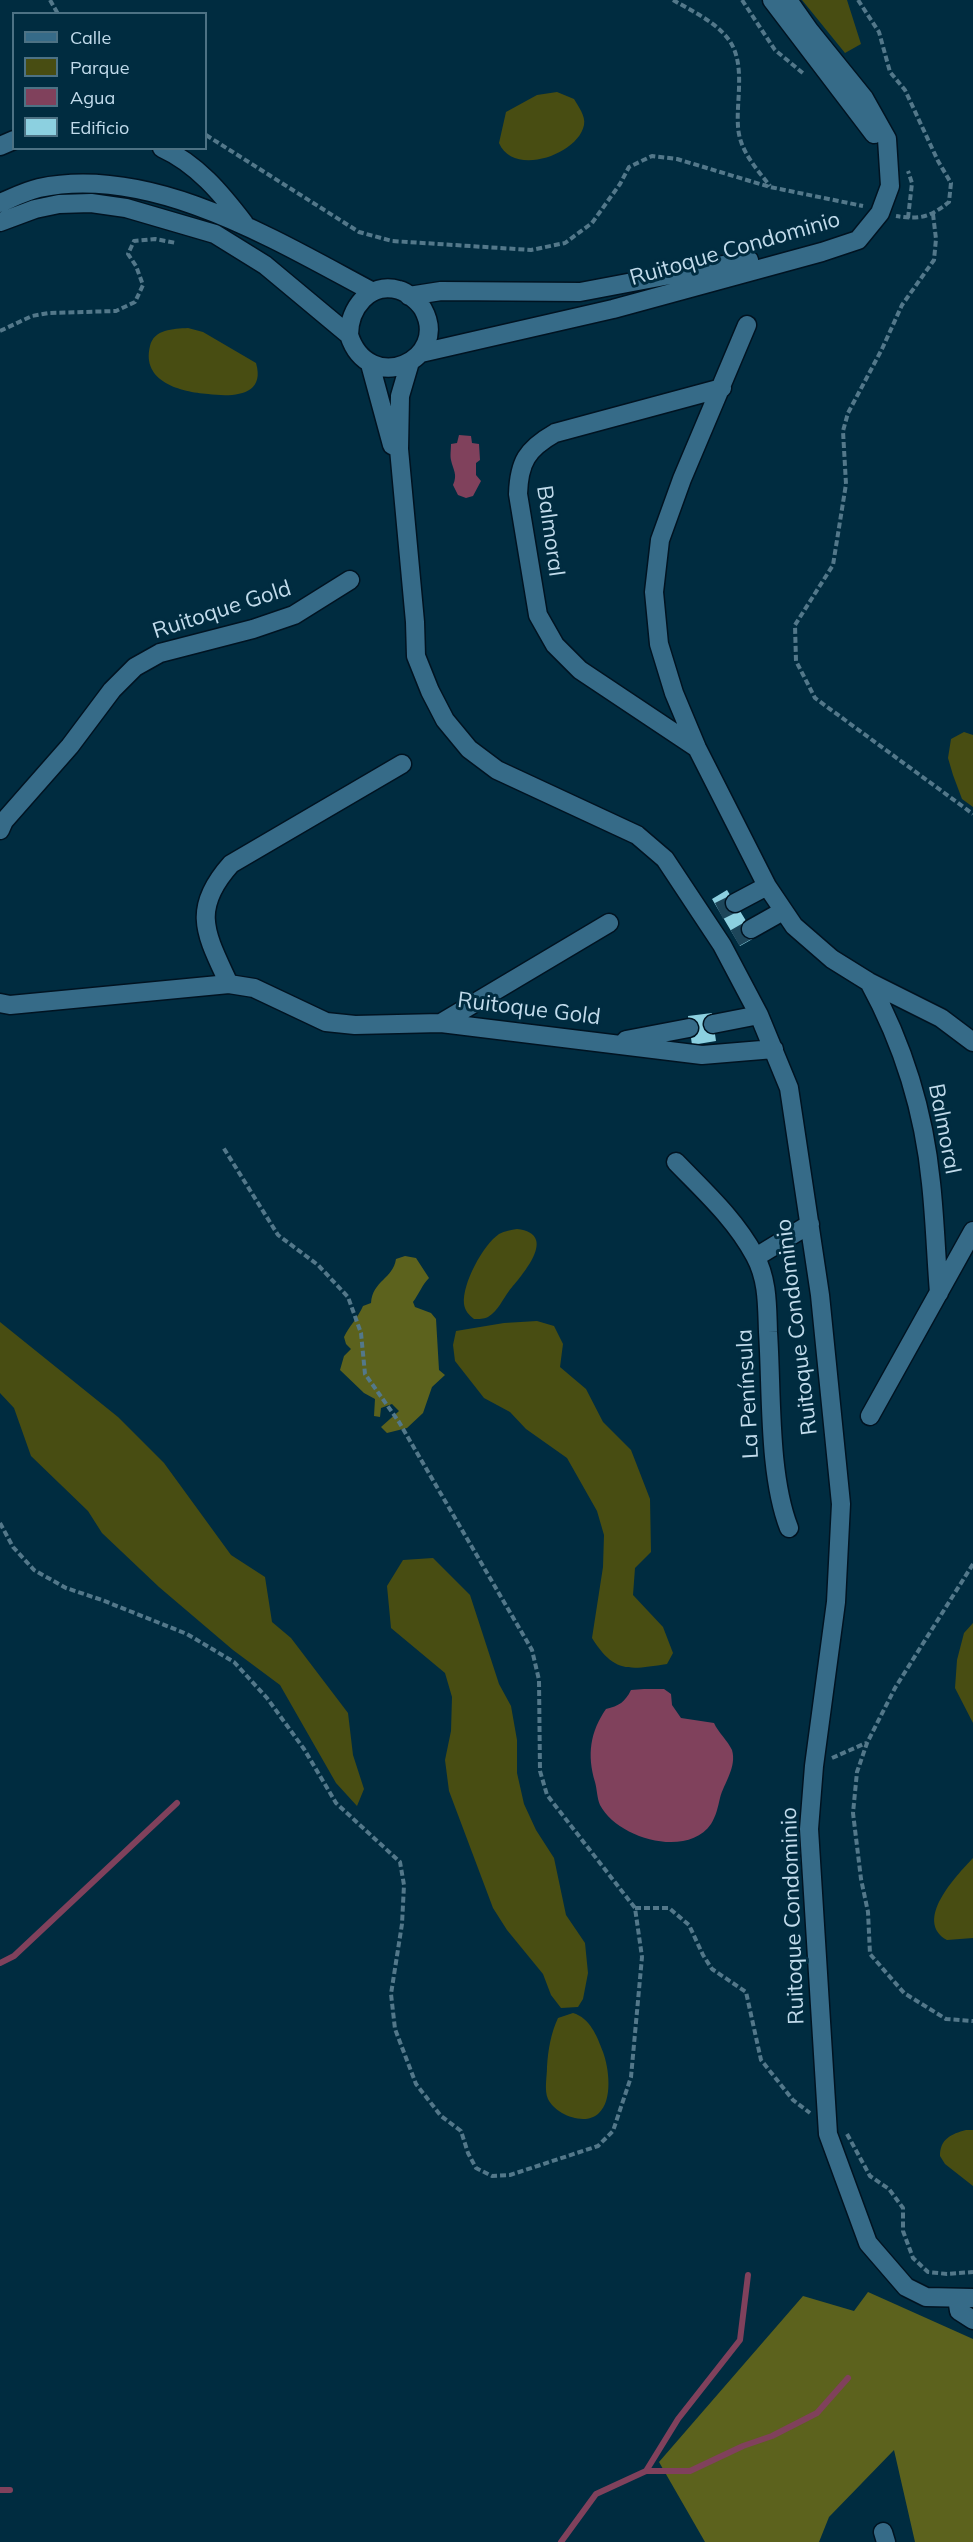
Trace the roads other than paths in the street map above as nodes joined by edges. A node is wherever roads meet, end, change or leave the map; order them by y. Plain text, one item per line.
1 (771, 0) edge
2 (788, 0) edge
3 (166, 150) edge
4 (0, 202) edge
5 (876, 211) junction
6 (0, 222) edge
7 (245, 225) junction
8 (373, 292) junction
9 (409, 296) junction
10 (747, 325) dead end
11 (349, 334) junction
12 (415, 357) junction
13 (370, 363) junction
14 (722, 388) junction
15 (399, 449) junction
16 (350, 580) dead end
17 (697, 748) junction
18 (402, 764) dead end
19 (0, 830) edge
20 (767, 886) junction
21 (720, 911) junction
22 (783, 911) junction
23 (609, 923) dead end
24 (736, 937) junction
25 (869, 982) junction
26 (229, 984) junction
27 (0, 1003) edge
28 (759, 1015) junction
29 (441, 1023) junction
30 (713, 1024) dead end
31 (689, 1028) dead end
32 (973, 1042) edge
33 (611, 1043) junction
34 (774, 1049) junction
35 (676, 1162) dead end
36 (810, 1224) junction
37 (973, 1231) edge
38 (756, 1257) junction
39 (939, 1293) junction
40 (870, 1416) dead end
41 (789, 1528) dead end
42 (965, 2298) edge
43 (973, 2320) edge

1 - 5 street, Ruitoque Condominio
2 - 5 street, Ruitoque Condominio
3 - 7 street
4 - 7 street, Ruitoque Condominio
5 - 9 street, Ruitoque Condominio
5 - 12 street, Ruitoque Condominio
6 - 11 street, Ruitoque Condominio
7 - 8 street, Ruitoque Condominio
8 - 9 street, Ruitoque Condominio
8 - 11 street
9 - 12 street, Ruitoque Condominio
10 - 14 street, Balmoral
11 - 13 street, Ruitoque Condominio
12 - 13 street, Ruitoque Condominio
12 - 15 street, Ruitoque Condominio
13 - 15 street, Ruitoque Condominio
14 - 17 street, Balmoral
14 - 17 street, Balmoral
15 - 21 street, Ruitoque Condominio
16 - 19 street, Ruitoque Gold
17 - 20 street, Balmoral
18 - 26 street
20 - 21 street
20 - 22 street, Balmoral
21 - 24 street, Ruitoque Condominio
22 - 24 street
22 - 25 street, Balmoral
23 - 29 street, Ruitoque Gold
24 - 28 street, Ruitoque Condominio
25 - 32 street, Balmoral
25 - 39 street, Balmoral
26 - 27 street, Ruitoque Gold
26 - 29 street, Ruitoque Gold
28 - 30 street
28 - 34 street, Ruitoque Condominio
29 - 33 street, Ruitoque Gold
31 - 33 street, Ruitoque Gold
33 - 34 street, Ruitoque Gold
34 - 36 street, Ruitoque Condominio
35 - 38 street, La Península
36 - 38 street
36 - 42 street, Ruitoque Condominio
37 - 39 street
38 - 41 street, La Península
39 - 40 street
42 - 43 street, Ruitoque Condominio

